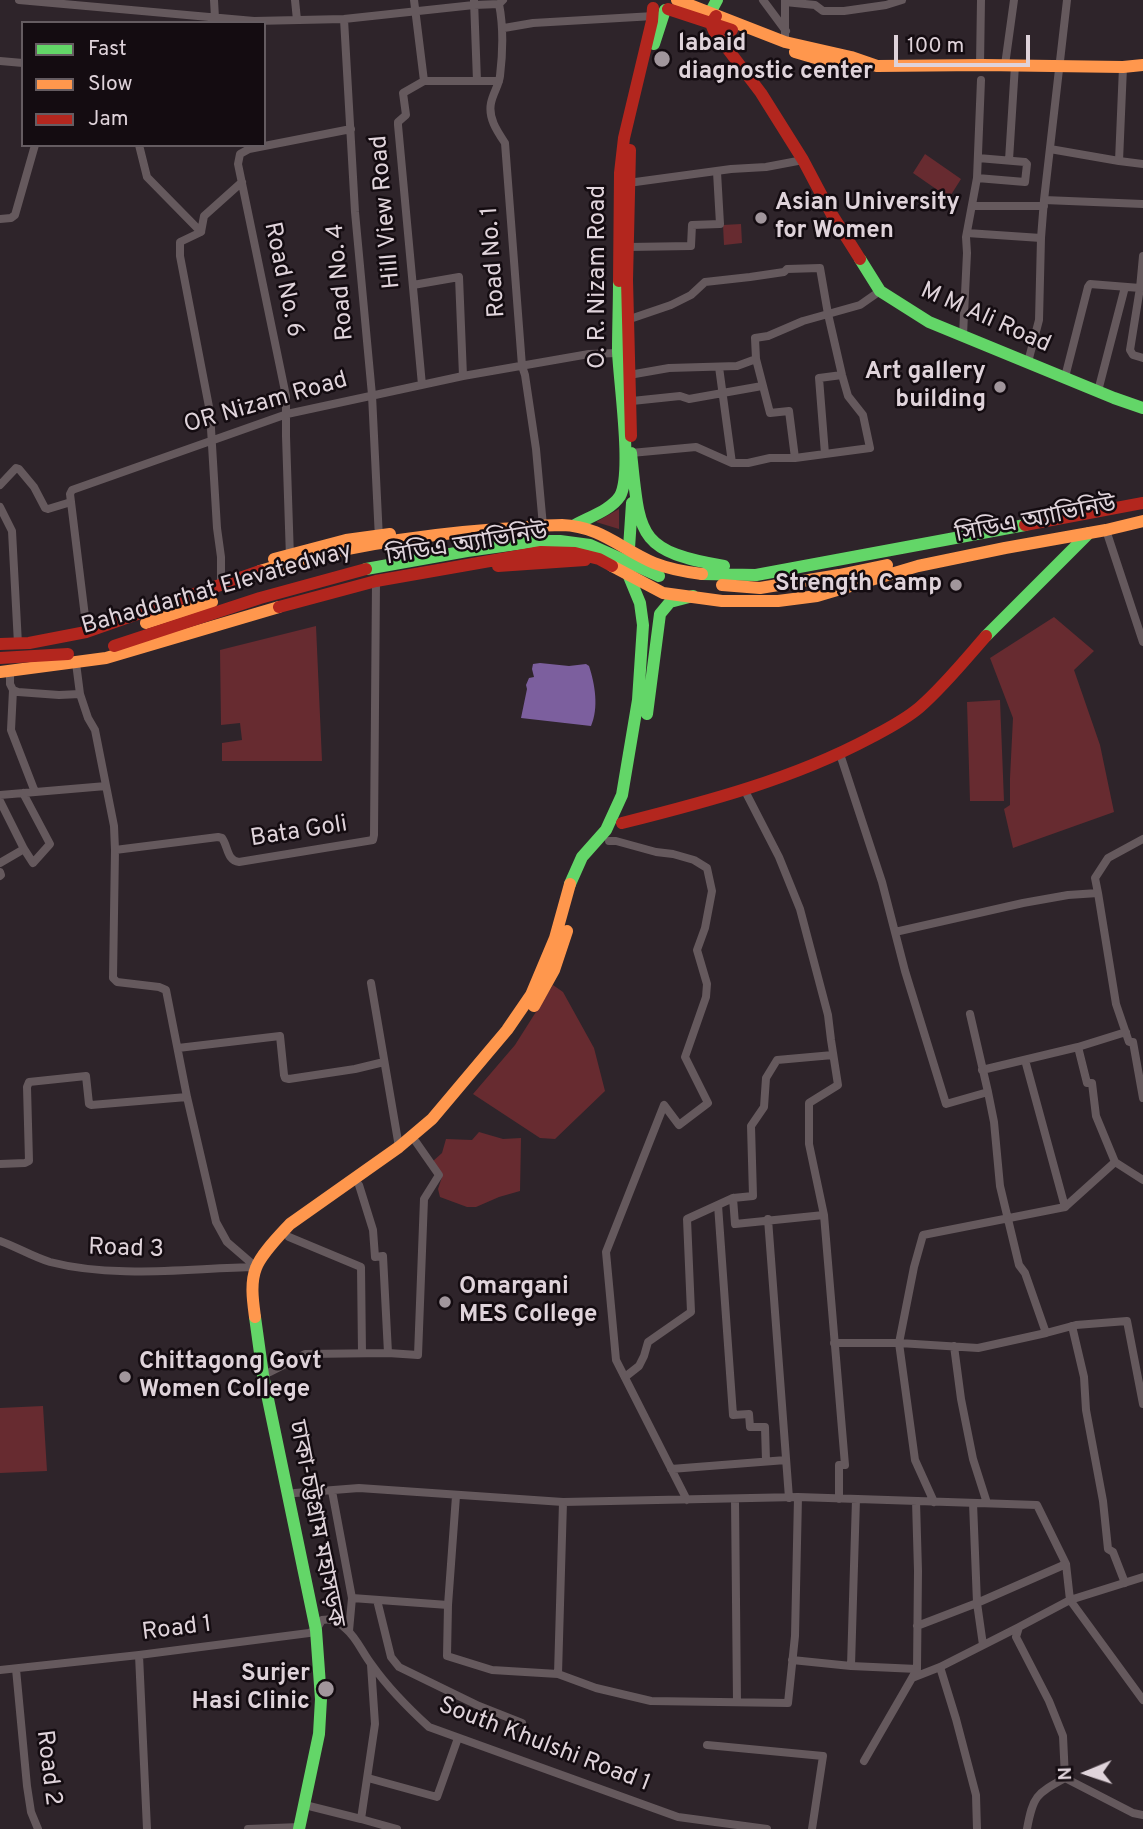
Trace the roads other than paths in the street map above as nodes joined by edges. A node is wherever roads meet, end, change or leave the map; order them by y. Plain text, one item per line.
1 (19, 0) edge
2 (214, 0) edge
3 (295, 0) edge
4 (414, 0) edge
5 (717, 0) edge
6 (763, 0) edge
7 (902, 0) edge
8 (981, 0) edge
9 (1014, 0) edge
10 (1067, 0) edge
11 (48, 1) edge
12 (785, 1) edge
13 (474, 2) edge
14 (501, 2) edge
15 (93, 3) edge
16 (662, 7) edge
17 (416, 10) junction
18 (150, 11) junction
19 (215, 18) junction
20 (713, 18) junction
21 (344, 19) junction
22 (297, 20) junction
23 (151, 21) edge
24 (244, 21) edge
25 (266, 21) edge
26 (503, 28) junction
27 (785, 36) junction
28 (0, 61) edge
29 (21, 63) edge
30 (980, 65) junction
31 (1010, 65) junction
32 (1143, 65) edge
33 (877, 66) junction
34 (1060, 66) junction
35 (1123, 67) junction
36 (499, 80) junction
37 (981, 80) dead end
38 (424, 81) junction
39 (477, 81) junction
40 (351, 129) junction
41 (266, 146) edge
42 (34, 147) edge
43 (140, 147) edge
44 (259, 147) edge
45 (1050, 149) junction
46 (978, 158) junction
47 (803, 160) junction
48 (1009, 160) junction
49 (1119, 161) junction
50 (1143, 164) edge
51 (717, 172) junction
52 (977, 178) junction
53 (242, 182) junction
54 (628, 183) junction
55 (1044, 203) junction
56 (1143, 204) edge
57 (972, 206) junction
58 (0, 219) edge
59 (201, 232) junction
60 (967, 233) junction
61 (1041, 238) junction
62 (628, 247) junction
63 (1143, 256) edge
64 (413, 285) junction
65 (1125, 287) junction
66 (1140, 288) junction
67 (880, 291) junction
68 (828, 314) junction
69 (627, 320) junction
70 (962, 335) junction
71 (618, 353) junction
72 (1143, 358) edge
73 (756, 359) junction
74 (1028, 362) junction
75 (522, 366) junction
76 (719, 367) junction
77 (629, 375) junction
78 (842, 375) junction
79 (463, 376) junction
80 (1065, 377) junction
81 (422, 385) junction
82 (762, 386) junction
83 (723, 391) junction
84 (1098, 391) junction
85 (372, 395) junction
86 (632, 401) junction
87 (1143, 408) edge
88 (287, 414) junction
89 (212, 440) junction
90 (631, 453) junction
91 (825, 454) junction
92 (795, 458) junction
93 (732, 463) junction
94 (0, 485) edge
95 (71, 498) junction
96 (1143, 498) edge
97 (1143, 505) edge
98 (0, 507) edge
99 (1143, 514) edge
100 (1143, 521) edge
101 (992, 524) dead end
102 (575, 525) junction
103 (543, 526) junction
104 (1106, 530) junction
105 (481, 531) junction
106 (1089, 533) junction
107 (379, 542) junction
108 (629, 548) junction
109 (599, 559) junction
110 (290, 561) junction
111 (628, 574) junction
112 (756, 575) junction
113 (376, 581) junction
114 (221, 584) junction
115 (693, 596) junction
116 (87, 633) junction
117 (0, 638) edge
118 (1143, 642) edge
119 (0, 643) edge
120 (18, 644) junction
121 (0, 649) edge
122 (0, 658) edge
123 (76, 663) junction
124 (3, 672) edge
125 (13, 690) junction
126 (80, 694) junction
127 (840, 754) junction
128 (106, 786) junction
129 (744, 789) junction
130 (35, 792) junction
131 (23, 793) junction
132 (0, 795) edge
133 (0, 801) edge
134 (622, 823) junction
135 (1143, 839) edge
136 (609, 841) junction
137 (24, 849) junction
138 (115, 850) junction
139 (0, 863) edge
140 (1098, 893) junction
141 (895, 932) junction
142 (371, 983) dead end
143 (970, 1014) dead end
144 (1126, 1032) junction
145 (1078, 1047) junction
146 (178, 1048) junction
147 (833, 1055) junction
148 (1025, 1059) junction
149 (384, 1062) junction
150 (982, 1070) junction
151 (988, 1092) junction
152 (187, 1097) junction
153 (1143, 1098) edge
154 (416, 1142) junction
155 (401, 1150) junction
156 (1115, 1162) junction
157 (0, 1164) edge
158 (1143, 1180) edge
159 (359, 1185) junction
160 (733, 1198) junction
161 (718, 1205) junction
162 (1065, 1208) junction
163 (824, 1215) junction
164 (768, 1220) junction
165 (1007, 1220) junction
166 (289, 1237) junction
167 (0, 1241) edge
168 (256, 1267) junction
169 (1072, 1326) junction
170 (1046, 1334) junction
171 (834, 1343) junction
172 (899, 1343) junction
173 (954, 1346) junction
174 (362, 1353) junction
175 (388, 1353) junction
176 (270, 1371) junction
177 (625, 1377) junction
178 (1143, 1404) edge
179 (786, 1460) junction
180 (766, 1461) junction
181 (671, 1469) junction
182 (332, 1491) junction
183 (295, 1493) junction
184 (456, 1496) junction
185 (793, 1497) junction
186 (735, 1499) junction
187 (839, 1499) junction
188 (856, 1499) junction
189 (687, 1500) junction
190 (563, 1502) junction
191 (916, 1502) junction
192 (934, 1502) junction
193 (973, 1503) junction
194 (987, 1503) junction
195 (1066, 1564) junction
196 (1143, 1577) edge
197 (1125, 1583) junction
198 (352, 1598) junction
199 (377, 1600) junction
200 (1070, 1600) junction
201 (977, 1602) junction
202 (448, 1605) junction
203 (319, 1625) junction
204 (917, 1626) junction
205 (1019, 1627) junction
206 (349, 1631) junction
207 (983, 1645) junction
208 (139, 1655) junction
209 (792, 1660) junction
210 (370, 1664) junction
211 (851, 1666) junction
212 (940, 1667) junction
213 (16, 1669) junction
214 (917, 1669) junction
215 (0, 1670) edge
216 (558, 1674) junction
217 (912, 1678) junction
218 (1143, 1700) edge
219 (737, 1702) junction
220 (522, 1723) dead end
221 (458, 1738) junction
222 (708, 1745) dead end
223 (864, 1761) dead end
224 (368, 1778) junction
225 (1065, 1778) junction
226 (308, 1806) junction
227 (1143, 1815) edge
228 (361, 1819) junction
229 (302, 1828) edge
230 (38, 1829) edge
231 (148, 1829) edge
232 (248, 1829) edge
233 (397, 1829) edge
234 (767, 1829) edge
235 (811, 1829) edge
236 (977, 1829) edge
237 (1027, 1829) edge

1 - 11 street
2 - 19 street
3 - 22 street
4 - 17 street
5 - 20 main road
6 - 27 street
7 - 12 street
8 - 30 street
9 - 31 street
10 - 34 street
11 - 15 street
12 - 27 street
13 - 14 street
13 - 17 street
13 - 39 street
14 - 26 street, Road No. 1
15 - 18 street
16 - 20 main road
16 - 26 street
16 - 54 main road
16 - 71 main road, O. R. Nizam Road
17 - 21 street
17 - 38 street
18 - 19 street
18 - 23 street
19 - 24 street
20 - 27 main road
20 - 33 main road
20 - 47 main road, M M Ali Road
21 - 22 street
21 - 40 street, Road No. 4
22 - 25 street
26 - 36 street, Road No. 1
27 - 33 main road
28 - 29 street
30 - 31 main road
30 - 33 main road
31 - 34 main road
31 - 48 street
32 - 35 main road
34 - 35 main road
34 - 45 street
35 - 49 street
36 - 39 street
36 - 75 street, Road No. 1
37 - 46 street
38 - 39 street
38 - 64 street, Hill View Road
40 - 41 street, Road No. 6
40 - 85 street, Road No. 4
42 - 58 street
43 - 59 street
44 - 53 street, Road No. 6
45 - 49 street
45 - 55 street
46 - 48 street
46 - 52 street
47 - 51 street
47 - 67 main road, M M Ali Road
48 - 52 street
49 - 50 street
51 - 54 street
51 - 62 street
52 - 57 street
53 - 59 street
53 - 88 street, Road No. 6
54 - 62 main road
55 - 56 street
55 - 57 street
55 - 61 street
57 - 60 street
59 - 89 street
60 - 61 street
60 - 70 street
61 - 74 street
62 - 69 main road
63 - 66 street
64 - 79 street
64 - 81 street, Hill View Road
65 - 66 street
65 - 80 street
65 - 84 street
66 - 72 street
67 - 68 street
67 - 70 main road, M M Ali Road
68 - 69 street
68 - 73 street
68 - 78 street
69 - 77 main road
70 - 74 main road, M M Ali Road
71 - 75 street, OR Nizam Road
71 - 102 main road, O. R. Nizam Road
73 - 76 street
73 - 82 street
74 - 80 main road, M M Ali Road
75 - 79 street, OR Nizam Road
75 - 103 street, Road No. 1
76 - 77 street
76 - 83 street
77 - 86 main road
78 - 91 street
78 - 91 street
79 - 81 street, OR Nizam Road
80 - 84 main road, M M Ali Road
81 - 85 street, OR Nizam Road
82 - 83 street
82 - 92 street
83 - 86 street
83 - 93 street
84 - 87 main road, M M Ali Road
85 - 88 street, OR Nizam Road
85 - 107 street, Road No. 4
86 - 90 main road
88 - 89 street, OR Nizam Road
88 - 110 street, Road No. 6
89 - 95 street, OR Nizam Road
89 - 114 street
90 - 93 street
90 - 108 main road
90 - 112 main road
91 - 92 street
92 - 93 street
94 - 95 street
95 - 116 street
96 - 101 main road
97 - 112 main road, সিডিএ অ্যাভিনিউ
97 - 121 main road, Bahaddarhat Elevatedway
98 - 120 street
99 - 122 main road, Bahaddarhat Elevatedway
100 - 104 main road, সিডিএ অ্যাভিনিউ
102 - 103 main road, সিডিএ অ্যাভিনিউ
102 - 108 main road, সিডিএ অ্যাভিনিউ
103 - 105 main road, সিডিএ অ্যাভিনিউ
104 - 106 main road, সিডিএ অ্যাভিনিউ
104 - 118 street
105 - 107 main road, সিডিএ অ্যাভিনিউ
105 - 117 main road
106 - 115 main road, সিডিএ অ্যাভিনিউ
106 - 127 main road
107 - 110 main road, সিডিএ অ্যাভিনিউ
108 - 112 main road, সিডিএ অ্যাভিনিউ
109 - 111 main road, সিডিএ অ্যাভিনিউ
109 - 113 main road, সিডিএ অ্যাভিনিউ
109 - 124 main road
110 - 114 main road, সিডিএ অ্যাভিনিউ
111 - 115 main road, সিডিএ অ্যাভিনিউ
111 - 155 main road, ঢাকা-চট্টগ্রাম মহাসড়ক
113 - 123 main road, সিডিএ অ্যাভিনিউ
113 - 138 street, Bata Goli
114 - 116 main road, সিডিএ অ্যাভিনিউ
115 - 134 main road, ঢাকা-চট্টগ্রাম মহাসড়ক
116 - 120 main road, সিডিএ অ্যাভিনিউ
119 - 120 main road, সিডিএ অ্যাভিনিউ
123 - 124 main road, সিডিএ অ্যাভিনিউ
123 - 126 street
124 - 125 street
125 - 126 street
125 - 130 street
126 - 128 street
127 - 129 main road
127 - 141 street
128 - 130 street
128 - 138 street
129 - 134 main road
129 - 147 street
130 - 131 street
131 - 132 street
131 - 137 street
133 - 137 street
134 - 136 main road, ঢাকা-চট্টগ্রাম মহাসড়ক
135 - 140 street
136 - 154 main road, ঢাকা-চট্টগ্রাম মহাসড়ক
136 - 177 street
137 - 139 street
138 - 146 street
140 - 141 street
140 - 144 street
141 - 151 street
142 - 149 street
143 - 150 street
144 - 145 street
144 - 153 street
145 - 148 street
145 - 156 street
146 - 149 street
146 - 152 street
147 - 160 street
147 - 163 street
148 - 150 street
148 - 162 street
149 - 155 street
150 - 151 street
151 - 165 street
152 - 157 street
152 - 168 street
154 - 155 main road, ঢাকা-চট্টগ্রাম মহাসড়ক
154 - 175 street
155 - 159 main road, ঢাকা-চট্টগ্রাম মহাসড়ক
155 - 168 main road, ঢাকা-চট্টগ্রাম মহাসড়ক
156 - 158 street
156 - 162 street
159 - 166 main road, ঢাকা-চট্টগ্রাম মহাসড়ক
159 - 175 street
160 - 161 street
160 - 164 street
161 - 177 street
161 - 180 street
162 - 165 street
163 - 164 street
163 - 171 street
164 - 179 street
165 - 170 street
165 - 172 street
166 - 174 street
166 - 176 main road, ঢাকা-চট্টগ্রাম মহাসড়ক
167 - 168 street, Road 3
168 - 203 main road, ঢাকা-চট্টগ্রাম মহাসড়ক
169 - 170 street
169 - 178 street
169 - 197 street
170 - 173 street
171 - 172 street
171 - 187 street
172 - 173 street
172 - 192 street
173 - 194 street
174 - 175 street
174 - 176 street
176 - 183 main road, ঢাকা-চট্টগ্রাম মহাসড়ক
177 - 181 street
179 - 180 street
179 - 185 street
180 - 181 street
181 - 189 street
182 - 183 street
182 - 184 street
182 - 198 street
183 - 203 main road, ঢাকা-চট্টগ্রাম মহাসড়ক
184 - 190 street
184 - 202 street
185 - 186 street
185 - 187 street
185 - 209 street
186 - 189 street
186 - 219 street
187 - 188 street
188 - 191 street
188 - 211 street
189 - 190 street
190 - 216 street
191 - 192 street
191 - 204 street
192 - 193 street
193 - 194 street
193 - 201 street
194 - 195 street
195 - 200 street
195 - 201 street
196 - 197 street
197 - 200 street
198 - 199 street
198 - 206 street
199 - 202 street
199 - 220 street
200 - 205 street
200 - 218 street
201 - 204 street
201 - 207 street
202 - 216 street
203 - 206 street
203 - 208 street, Road 1
203 - 226 main road, ঢাকা-চট্টগ্রাম মহাসড়ক
204 - 214 street
205 - 207 street
205 - 225 street
206 - 210 street, South Khulshi Road 1
207 - 212 street
208 - 213 street, Road 1
208 - 231 street
209 - 211 street
209 - 219 street
210 - 221 street, South Khulshi Road 1
210 - 224 street
211 - 214 street
212 - 217 street
212 - 236 street
213 - 215 street, Road 1
213 - 230 street, Road 2
214 - 217 street
216 - 219 street
217 - 223 street
221 - 224 street
221 - 234 street, South Khulshi Road 1
222 - 235 street
224 - 228 street
225 - 227 street
225 - 237 street
226 - 228 street
226 - 229 main road, ঢাকা-চট্টগ্রাম মহাসড়ক
228 - 233 street
229 - 232 street

